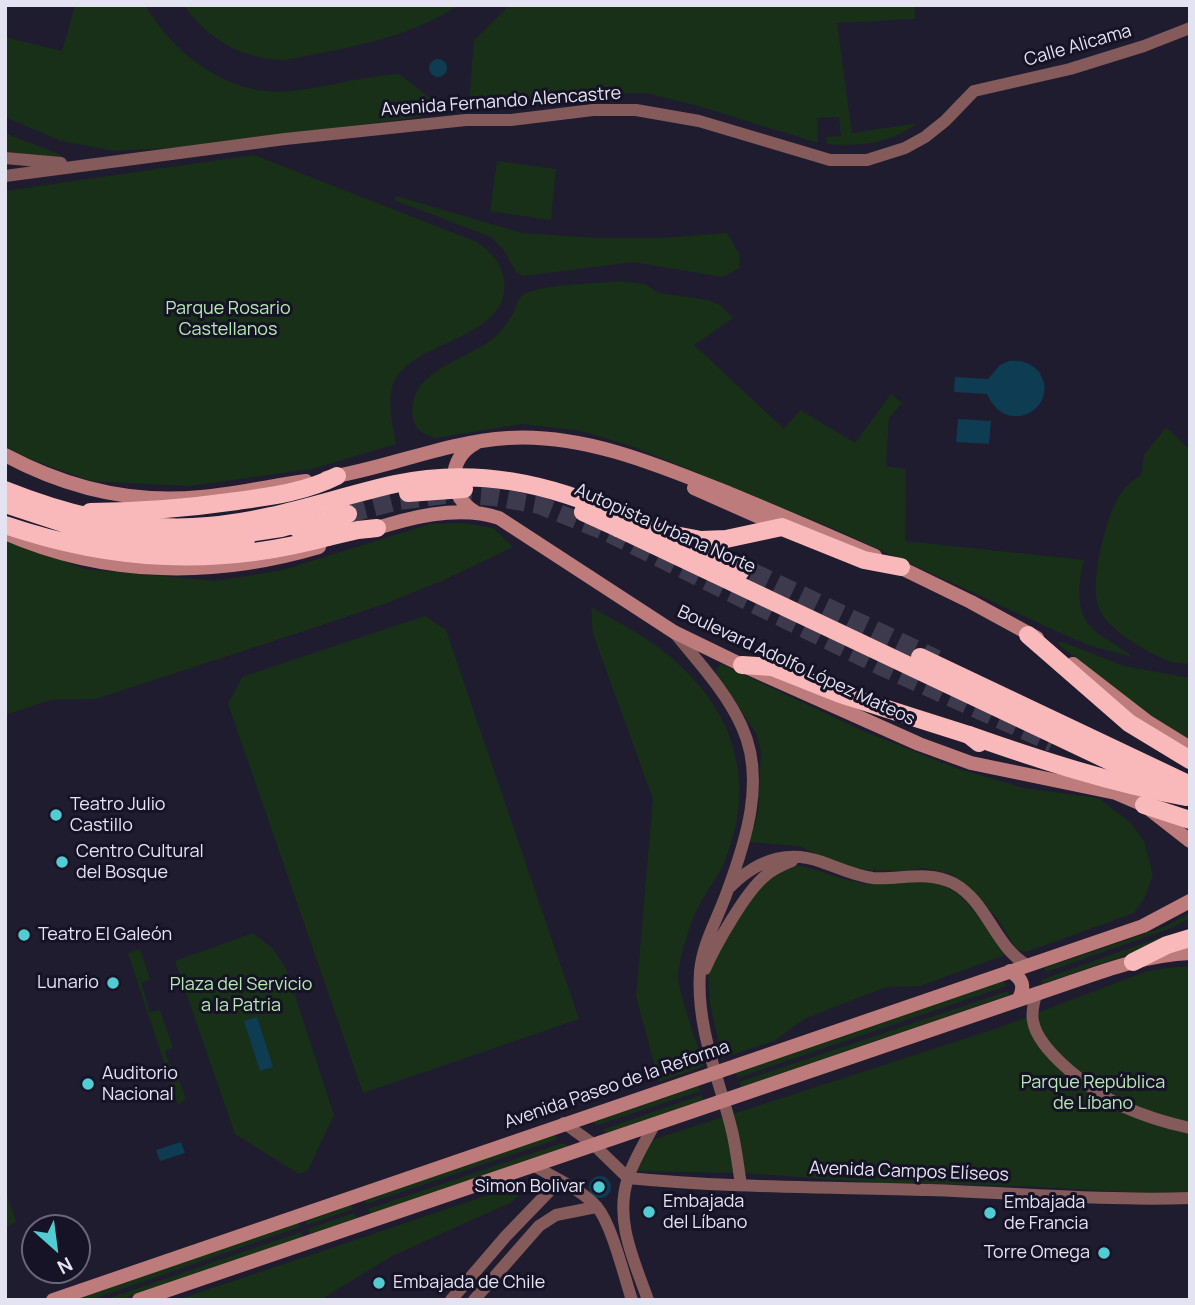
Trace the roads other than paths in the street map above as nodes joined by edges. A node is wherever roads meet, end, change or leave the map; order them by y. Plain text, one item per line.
1 (1190, 28) edge
2 (974, 91) joint
3 (5, 158) edge
4 (86, 164) junction
5 (5, 176) edge
6 (484, 441) junction
7 (5, 455) edge
8 (667, 470) junction
9 (337, 476) junction
10 (5, 484) edge
11 (373, 484) dead end
12 (5, 490) edge
13 (5, 504) edge
14 (5, 511) edge
15 (90, 512) junction
16 (475, 512) junction
17 (348, 514) tunnel mouth
18 (5, 525) edge
19 (782, 527) junction
20 (377, 528) junction
21 (654, 531) junction
22 (12, 536) edge
23 (901, 568) junction
24 (674, 632) junction
25 (1028, 635) junction
26 (742, 664) junction
27 (969, 735) junction
28 (1190, 748) edge
29 (1019, 758) junction
30 (1190, 760) edge
31 (1045, 761) junction
32 (1116, 793) junction
33 (1188, 794) edge
34 (1144, 805) junction
35 (1190, 820) edge
36 (1190, 841) edge
37 (806, 858) junction
38 (728, 890) junction
39 (1190, 901) edge
40 (1187, 946) edge
41 (1133, 962) joint
42 (1027, 965) junction
43 (1010, 971) junction
44 (700, 982) junction
45 (1036, 994) junction
46 (1019, 999) junction
47 (714, 1073) junction
48 (723, 1100) junction
49 (564, 1123) junction
50 (654, 1123) junction
51 (1190, 1128) edge
52 (593, 1144) junction
53 (533, 1165) junction
54 (628, 1178) junction
55 (560, 1180) junction
56 (741, 1185) junction
57 (1190, 1199) edge
58 (596, 1206) junction
59 (53, 1300) edge
60 (139, 1300) edge
61 (451, 1300) edge
62 (474, 1300) edge
63 (632, 1300) edge
64 (648, 1300) edge

1 - 2 street, Calle Alicama
2 - 4 street, Avenida Fernando Alencastre
3 - 4 street, Avenida Fernando Alencastre
4 - 5 street, Avenida Fernando Alencastre
6 - 8 main road
6 - 9 main road
6 - 16 main road
7 - 9 main road
8 - 19 main road
8 - 23 main road
9 - 15 highway
10 - 15 highway
11 - 15 highway
12 - 21 highway, Autopista Urbana Norte, bridge
13 - 33 highway, Autopista Urbana Norte, bridge
14 - 17 highway
14 - 22 highway
16 - 20 main road, Boulevard Adolfo López Mateos
16 - 24 main road, Boulevard Adolfo López Mateos
18 - 20 highway, bridge
19 - 21 highway, bridge
19 - 23 highway
20 - 22 main road, Boulevard Adolfo López Mateos
21 - 33 highway, Autopista Urbana Norte, bridge
23 - 25 main road
24 - 26 main road, Boulevard Adolfo López Mateos
24 - 38 street
25 - 28 main road
25 - 30 highway
26 - 27 highway
26 - 32 main road, Boulevard Adolfo López Mateos
27 - 29 highway
27 - 31 highway, bridge
29 - 31 highway, bridge
29 - 32 highway
31 - 33 highway, bridge
32 - 34 main road, Boulevard Adolfo López Mateos
34 - 35 highway
34 - 36 main road, Boulevard Adolfo López Mateos
37 - 38 street
37 - 42 street
37 - 44 street
38 - 44 street
39 - 42 main road, Avenida Paseo de la Reforma
40 - 41 highway
41 - 45 main road
42 - 43 main road, Avenida Paseo de la Reforma
43 - 46 main road
43 - 47 main road, Avenida Paseo de la Reforma
44 - 47 street
45 - 46 main road
45 - 51 street
46 - 48 main road
47 - 48 street
47 - 49 main road, Avenida Paseo de la Reforma
48 - 50 main road
48 - 56 street
49 - 52 street
49 - 59 main road, Avenida Paseo de la Reforma
50 - 52 main road
50 - 54 street
52 - 53 main road
52 - 54 street
53 - 55 street
53 - 60 main road
54 - 56 street, Avenida Campos Elíseos
54 - 64 street
55 - 58 street
55 - 61 street
56 - 57 street, Avenida Campos Elíseos
58 - 62 street
58 - 63 street

